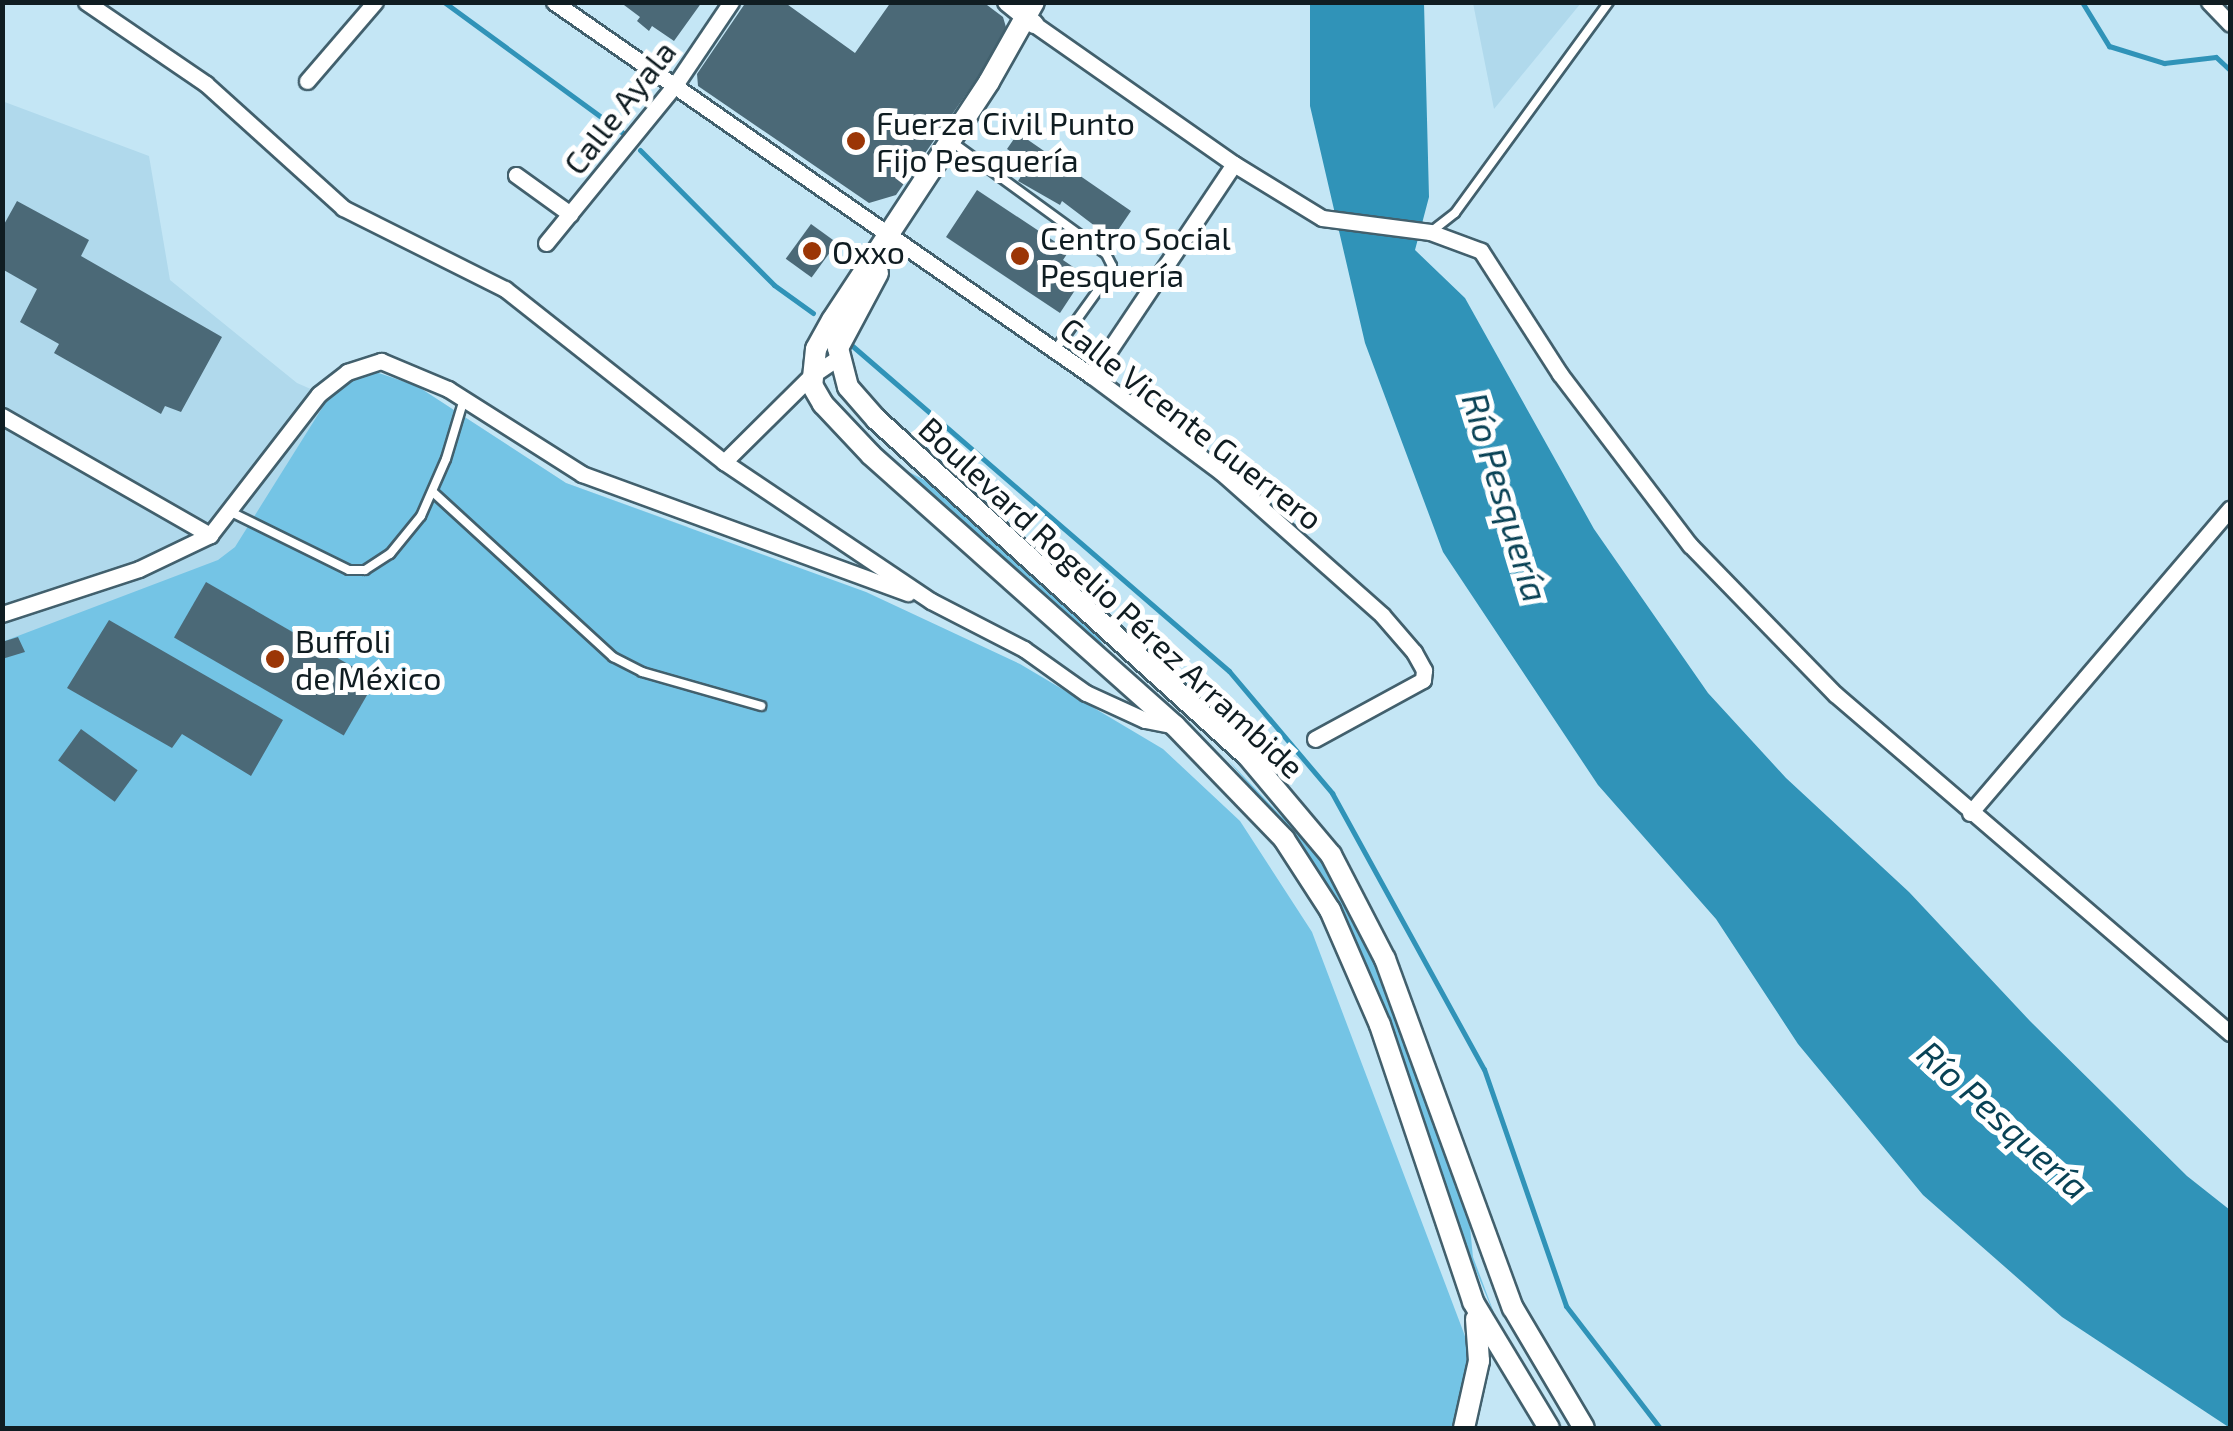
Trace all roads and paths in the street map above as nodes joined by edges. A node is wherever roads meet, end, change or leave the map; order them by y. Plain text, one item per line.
1 (86, 2) edge
2 (374, 2) edge
3 (554, 2) edge
4 (731, 2) edge
5 (1007, 2) edge
6 (1609, 2) edge
7 (2209, 2) edge
8 (1035, 12) edge
9 (2230, 24) edge
10 (308, 81) dead end
11 (674, 84) junction
12 (955, 144) junction
13 (1234, 164) junction
14 (516, 175) dead end
15 (570, 214) junction
16 (1430, 232) junction
17 (893, 239) junction
18 (546, 243) dead end
19 (1055, 350) junction
20 (838, 358) junction
21 (811, 376) junction
22 (1092, 376) junction
23 (464, 399) junction
24 (2, 416) edge
25 (724, 462) junction
26 (434, 493) junction
27 (2230, 509) edge
28 (231, 512) junction
29 (210, 535) junction
30 (930, 601) junction
31 (2, 614) edge
32 (761, 706) dead end
33 (1195, 707) junction
34 (1175, 726) junction
35 (1315, 739) dead end
36 (1970, 813) junction
37 (2230, 1032) edge
38 (1473, 1302) junction
39 (1464, 1428) edge
40 (1549, 1428) edge
41 (1584, 1428) edge

1 - 25 street
2 - 10 street
3 - 11 street, Calle Vicente Guerrero
4 - 11 street, Calle Ayala
5 - 8 street
6 - 16 lane
7 - 9 street
8 - 12 main road
8 - 13 street
11 - 15 street, Calle Ayala
11 - 17 street, Calle Vicente Guerrero
12 - 17 main road
12 - 19 lane
13 - 16 street
13 - 22 street
14 - 15 street
15 - 18 street, Calle Ayala
16 - 36 street
17 - 19 street, Calle Vicente Guerrero
17 - 20 main road
17 - 21 main road
19 - 22 street, Calle Vicente Guerrero
20 - 21 street
20 - 33 main road, Boulevard Rogelio Pérez Arrambide
21 - 25 street
21 - 34 main road, Boulevard Rogelio Pérez Arrambide
22 - 35 street, Calle Vicente Guerrero
23 - 26 lane
23 - 28 street
23 - 30 street
24 - 29 street
25 - 30 street
26 - 28 lane
26 - 32 lane
27 - 36 street
28 - 29 street
29 - 31 street
30 - 34 street
33 - 34 main road
33 - 41 main road, Boulevard Rogelio Pérez Arrambide
34 - 38 main road, Boulevard Rogelio Pérez Arrambide
36 - 37 street
38 - 39 main road
38 - 40 main road, Boulevard Rogelio Pérez Arrambide

